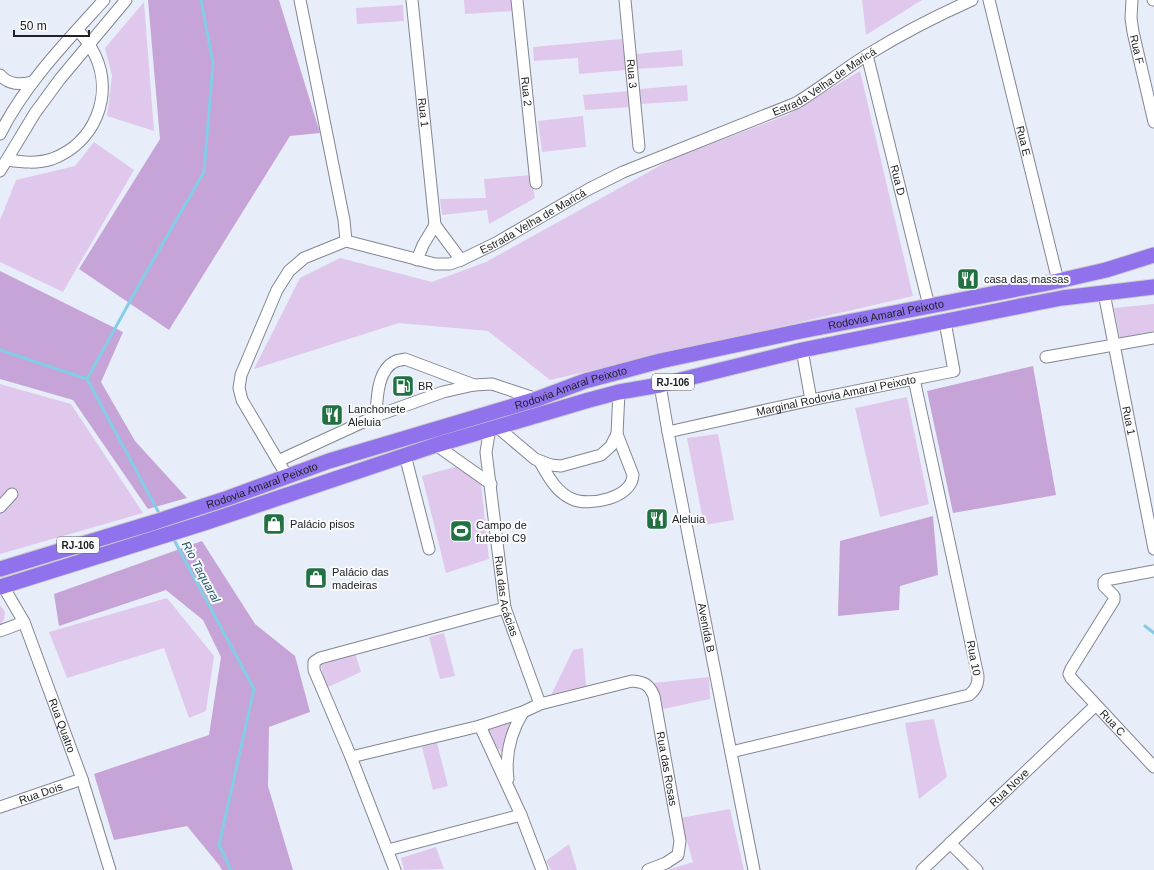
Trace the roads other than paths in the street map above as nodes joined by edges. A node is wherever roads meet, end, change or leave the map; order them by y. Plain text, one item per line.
1 (104, 0) edge
2 (126, 0) edge
3 (300, 0) edge
4 (412, 0) edge
5 (517, 0) edge
6 (625, 0) edge
7 (972, 0) edge
8 (989, 0) edge
9 (1132, 0) edge
10 (77, 30) junction
11 (90, 45) junction
12 (867, 55) junction
13 (0, 75) edge
14 (32, 82) junction
15 (0, 114) edge
16 (1154, 122) edge
17 (1, 132) edge
18 (639, 147) dead end
19 (7, 160) junction
20 (0, 171) edge
21 (536, 183) dead end
22 (435, 225) junction
23 (346, 241) junction
24 (1154, 255) edge
25 (417, 260) junction
26 (461, 260) junction
27 (1154, 262) edge
28 (1106, 270) junction
29 (1058, 281) junction
30 (1154, 286) edge
31 (1104, 293) junction
32 (929, 306) junction
33 (945, 322) junction
34 (1154, 338) edge
35 (1114, 346) junction
36 (802, 350) junction
37 (1046, 357) dead end
38 (914, 379) junction
39 (474, 385) junction
40 (660, 385) junction
41 (619, 392) junction
42 (537, 399) junction
43 (811, 400) junction
44 (376, 416) junction
45 (493, 427) junction
46 (668, 432) junction
47 (617, 434) junction
48 (436, 444) junction
49 (405, 455) junction
50 (278, 461) junction
51 (540, 462) junction
52 (287, 476) junction
53 (491, 484) junction
54 (12, 494) dead end
55 (0, 507) edge
56 (429, 549) dead end
57 (1154, 549) edge
58 (0, 568) edge
59 (1154, 571) edge
60 (2, 586) edge
61 (505, 608) junction
62 (24, 622) junction
63 (0, 631) edge
64 (540, 704) junction
65 (1096, 705) junction
66 (522, 712) junction
67 (480, 726) junction
68 (731, 752) junction
69 (351, 757) junction
70 (1154, 767) edge
71 (82, 779) junction
72 (508, 786) junction
73 (0, 807) edge
74 (521, 815) junction
75 (950, 843) junction
76 (388, 850) junction
77 (110, 870) edge
78 (396, 870) edge
79 (542, 870) edge
80 (648, 870) edge
81 (754, 870) edge
82 (922, 870) edge
83 (977, 870) edge

1 - 10 street
2 - 11 street
3 - 23 street
4 - 22 street, Rua 1
5 - 21 street, Rua 2
6 - 18 street, Rua 3
7 - 12 street, Estrada Velha de Maricá
8 - 29 street, Rua E
9 - 16 street, Rua F
10 - 11 street
10 - 14 street
11 - 19 street
11 - 19 street
12 - 26 street, Estrada Velha de Maricá
12 - 32 street, Rua D
13 - 14 street
14 - 17 street
15 - 17 street
19 - 20 street
22 - 25 street
22 - 26 street
23 - 25 street, Estrada Velha de Maricá
23 - 50 street
24 - 28 highway, Rodovia Amaral Peixoto / RJ-106
25 - 26 street, Estrada Velha de Maricá
27 - 28 highway
28 - 29 highway, Rodovia Amaral Peixoto / RJ-106
29 - 32 highway, Rodovia Amaral Peixoto / RJ-106
30 - 31 highway, Rodovia Amaral Peixoto / RJ-106
31 - 33 highway, Rodovia Amaral Peixoto / RJ-106
31 - 35 street, Rua 1
32 - 42 highway, Rodovia Amaral Peixoto / RJ-106
33 - 36 highway, Rodovia Amaral Peixoto / RJ-106
33 - 38 street, Marginal Rodovia Amaral Peixoto
34 - 35 street
35 - 37 street
35 - 57 street, Rua 1
36 - 40 highway, Rodovia Amaral Peixoto / RJ-106
36 - 43 street
38 - 43 street, Marginal Rodovia Amaral Peixoto
38 - 68 street, Rua 10
39 - 42 street
39 - 44 street
39 - 44 street
40 - 41 highway, Rodovia Amaral Peixoto / RJ-106
40 - 46 street, Avenida B
41 - 45 highway, Rodovia Amaral Peixoto / RJ-106
41 - 47 street
42 - 52 highway, Rodovia Amaral Peixoto / RJ-106
43 - 46 street, Marginal Rodovia Amaral Peixoto
44 - 50 street
45 - 48 highway, Rodovia Amaral Peixoto / RJ-106
45 - 51 street
45 - 53 street, Rua das Acácias
46 - 68 street, Avenida B
47 - 51 street
47 - 51 street
48 - 49 highway, Rodovia Amaral Peixoto / RJ-106
48 - 53 street
49 - 56 street
49 - 60 highway, Rodovia Amaral Peixoto / RJ-106
50 - 52 street
52 - 58 highway, Rodovia Amaral Peixoto / RJ-106
53 - 61 street, Rua das Acácias
54 - 55 street
59 - 65 street, Rua C
60 - 62 street, Rua Quatro
61 - 64 street, Rua das Acácias
61 - 69 street
62 - 63 street
62 - 71 street, Rua Quatro
64 - 66 street
64 - 80 street, Rua das Rosas
65 - 70 street, Rua C
65 - 75 street, Rua Nove
66 - 67 street
66 - 72 street
67 - 69 street
67 - 72 street
68 - 81 street, Avenida B
69 - 76 street
71 - 73 street, Rua Dois
71 - 77 street, Rua Quatro
72 - 74 street
74 - 76 street
74 - 79 street
75 - 82 street, Rua Nove
75 - 83 street
76 - 78 street

